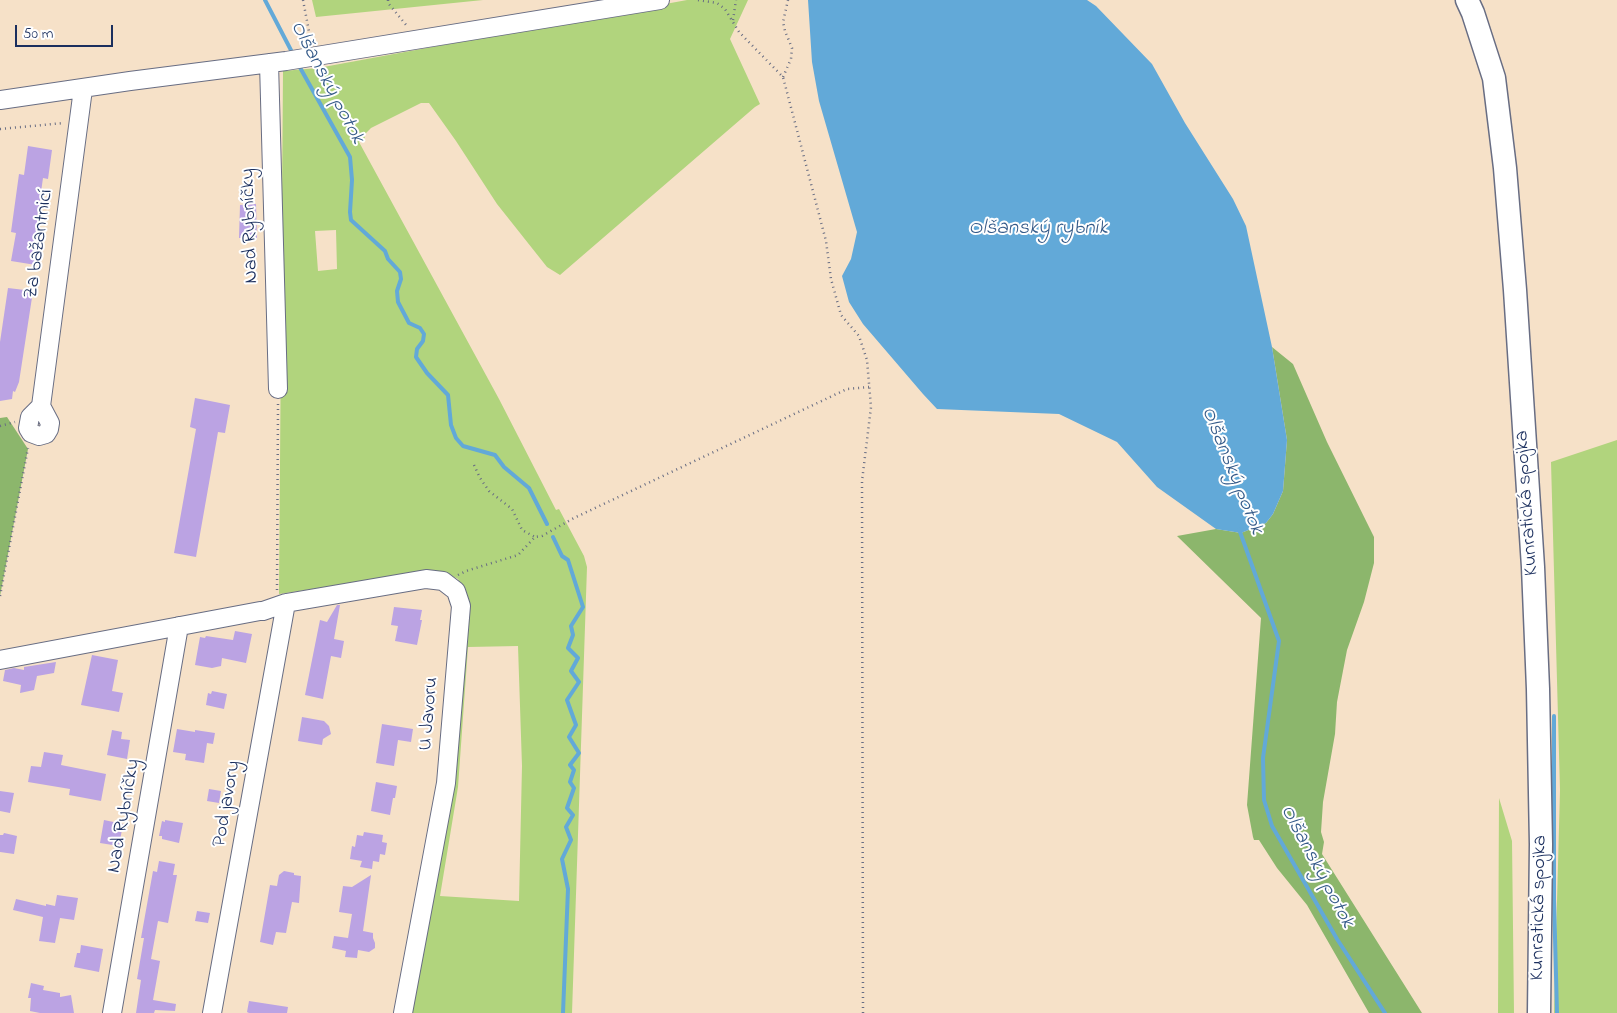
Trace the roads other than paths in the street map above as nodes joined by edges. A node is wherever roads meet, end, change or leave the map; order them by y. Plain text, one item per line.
1 (660, 0) edge
2 (1467, 0) edge
3 (292, 59) junction
4 (83, 89) junction
5 (0, 100) edge
6 (278, 389) road end
7 (31, 433) road end
8 (271, 608) junction
9 (179, 626) junction
10 (0, 660) edge
11 (112, 1013) edge
12 (212, 1013) edge
13 (403, 1013) edge
14 (1539, 1013) edge

1 - 3 street
2 - 14 main road, Kunratická spojka
3 - 4 street
3 - 6 street, Nad Rybníčky
4 - 5 street
4 - 7 street, Za bažantnicí
8 - 9 street
8 - 12 street, Pod javory
8 - 13 street, U Javoru
9 - 10 street
9 - 11 street, Nad Rybníčky

